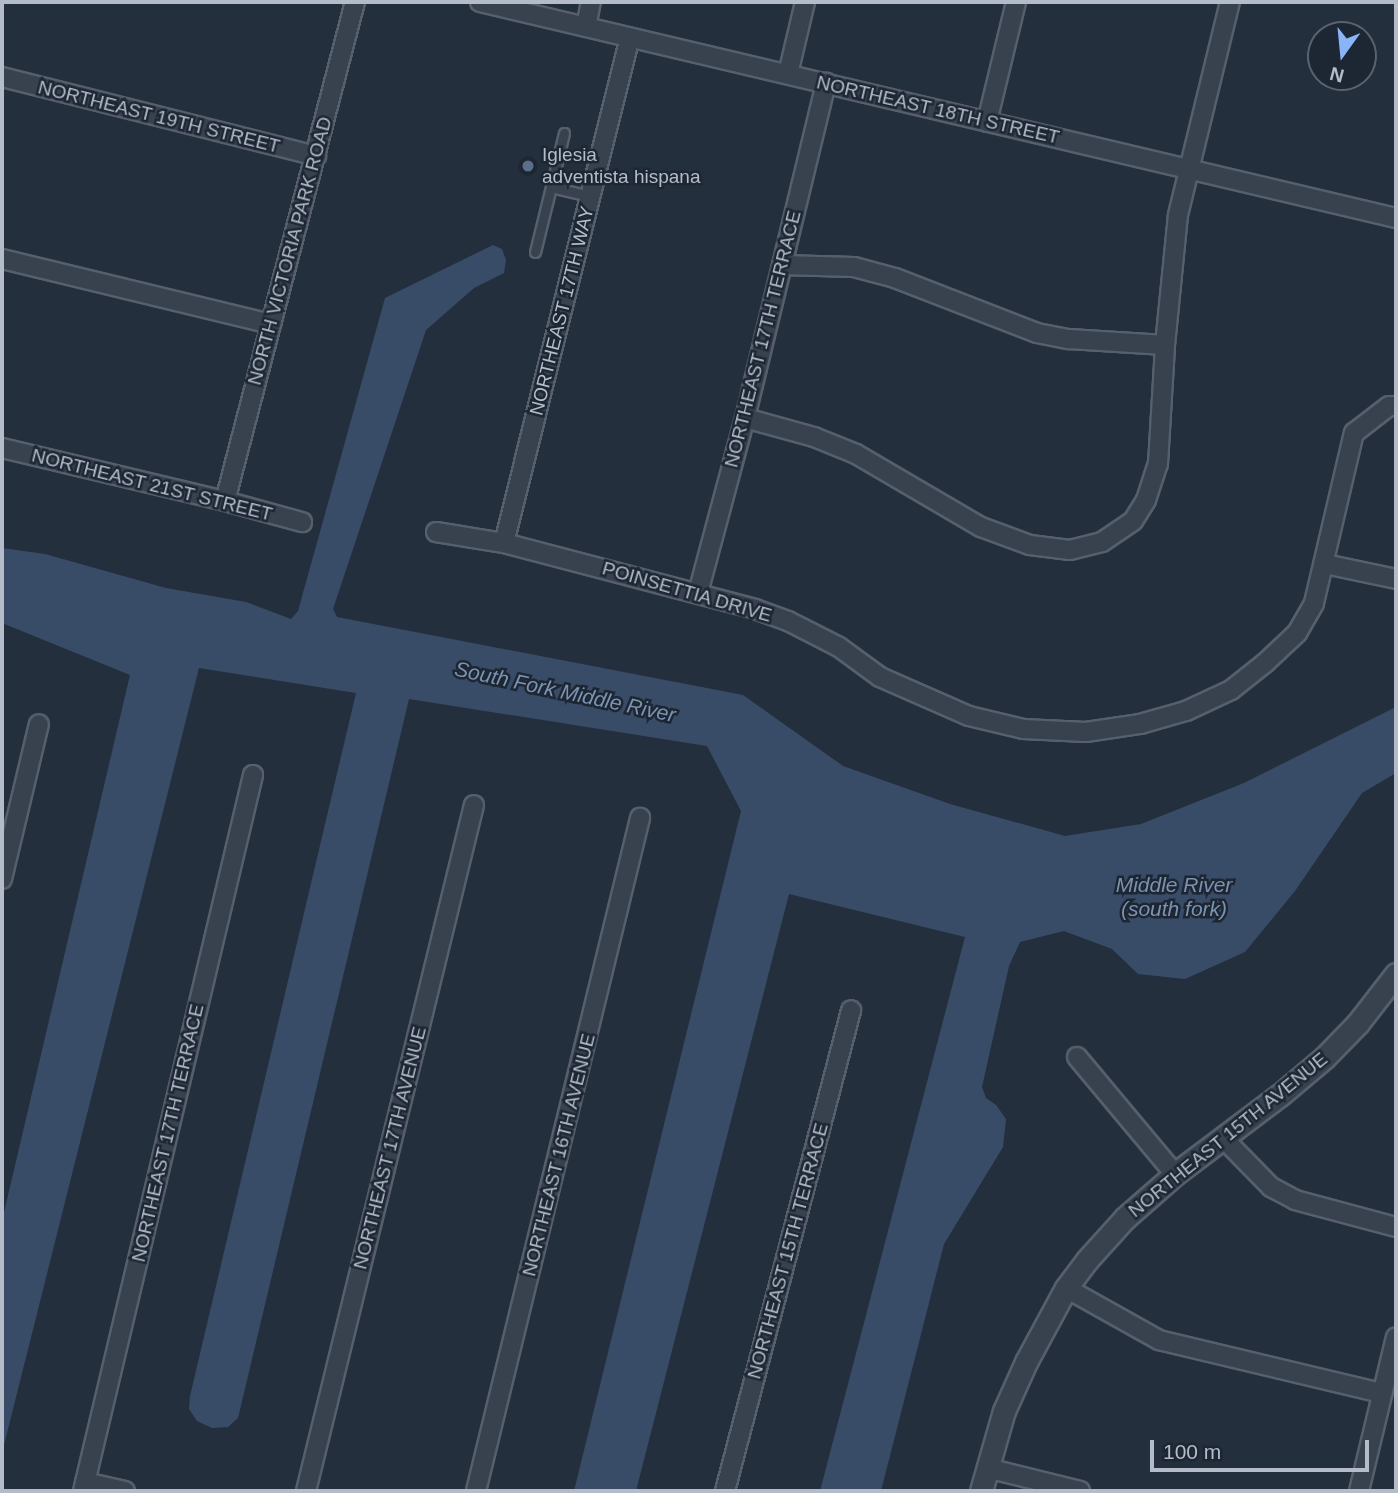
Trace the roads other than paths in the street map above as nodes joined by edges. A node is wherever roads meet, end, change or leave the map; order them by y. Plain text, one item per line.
1 (355, 2) edge
2 (480, 2) edge
3 (591, 2) edge
4 (805, 2) edge
5 (1016, 2) edge
6 (1230, 2) edge
7 (586, 27) junction
8 (630, 37) junction
9 (788, 74) junction
10 (2, 77) edge
11 (826, 83) junction
12 (987, 121) junction
13 (564, 133) dead end
14 (316, 156) junction
15 (1189, 169) junction
16 (551, 187) junction
17 (590, 196) junction
18 (1395, 213) edge
19 (535, 252) dead end
20 (2, 259) edge
21 (782, 265) junction
22 (271, 324) junction
23 (1165, 345) junction
24 (1396, 406) edge
25 (745, 418) junction
26 (2, 448) edge
27 (225, 500) junction
28 (302, 523) dead end
29 (436, 532) dead end
30 (504, 543) junction
31 (1325, 564) junction
32 (1396, 579) edge
33 (698, 593) junction
34 (39, 724) dead end
35 (253, 775) dead end
36 (474, 805) dead end
37 (640, 818) dead end
38 (2, 879) edge
39 (1396, 974) edge
40 (851, 1010) dead end
41 (1077, 1057) dead end
42 (1223, 1138) junction
43 (1175, 1174) junction
44 (1396, 1227) edge
45 (1066, 1288) junction
46 (1396, 1337) edge
47 (1382, 1393) junction
48 (987, 1468) junction
49 (84, 1487) edge
50 (125, 1491) edge
51 (306, 1491) edge
52 (476, 1491) edge
53 (725, 1491) edge
54 (981, 1491) edge
55 (1080, 1491) edge
56 (1359, 1491) edge

1 - 14 street, NORTH VICTORIA PARK ROAD
2 - 7 street, NORTHEAST 18TH STREET
3 - 7 street
4 - 9 street
5 - 12 street
6 - 15 street
7 - 8 street, NORTHEAST 18TH STREET
8 - 9 street, NORTHEAST 18TH STREET
8 - 17 street, NORTHEAST 17TH WAY
9 - 11 street, NORTHEAST 18TH STREET
10 - 14 street, NORTHEAST 19TH STREET
11 - 12 street, NORTHEAST 18TH STREET
11 - 21 street, NORTHEAST 17TH TERRACE
12 - 15 street, NORTHEAST 18TH STREET
13 - 16 lane
14 - 22 street, NORTH VICTORIA PARK ROAD
15 - 18 street, NORTHEAST 18TH STREET
15 - 23 street
16 - 17 lane
16 - 19 lane
17 - 30 street, NORTHEAST 17TH WAY
20 - 22 street
21 - 23 street
21 - 25 street, NORTHEAST 17TH TERRACE
22 - 27 street, NORTH VICTORIA PARK ROAD
23 - 25 street
24 - 31 street, POINSETTIA DRIVE
25 - 33 street, NORTHEAST 17TH TERRACE
26 - 27 street, NORTHEAST 21ST STREET
27 - 28 street, NORTHEAST 21ST STREET
29 - 30 street, POINSETTIA DRIVE
30 - 33 street, POINSETTIA DRIVE
31 - 32 street
31 - 33 street, POINSETTIA DRIVE
34 - 38 street
35 - 49 street, NORTHEAST 17TH TERRACE
36 - 51 street, NORTHEAST 17TH AVENUE
37 - 52 street, NORTHEAST 16TH AVENUE
39 - 42 street, NORTHEAST 15TH AVENUE
40 - 53 street, NORTHEAST 15TH TERRACE
41 - 43 street
42 - 43 street, NORTHEAST 15TH AVENUE
42 - 44 street
43 - 45 street, NORTHEAST 15TH AVENUE
45 - 47 street
45 - 48 street, NORTHEAST 15TH AVENUE
46 - 47 street
47 - 56 street
48 - 54 street, NORTHEAST 15TH AVENUE
48 - 55 street
49 - 50 street

